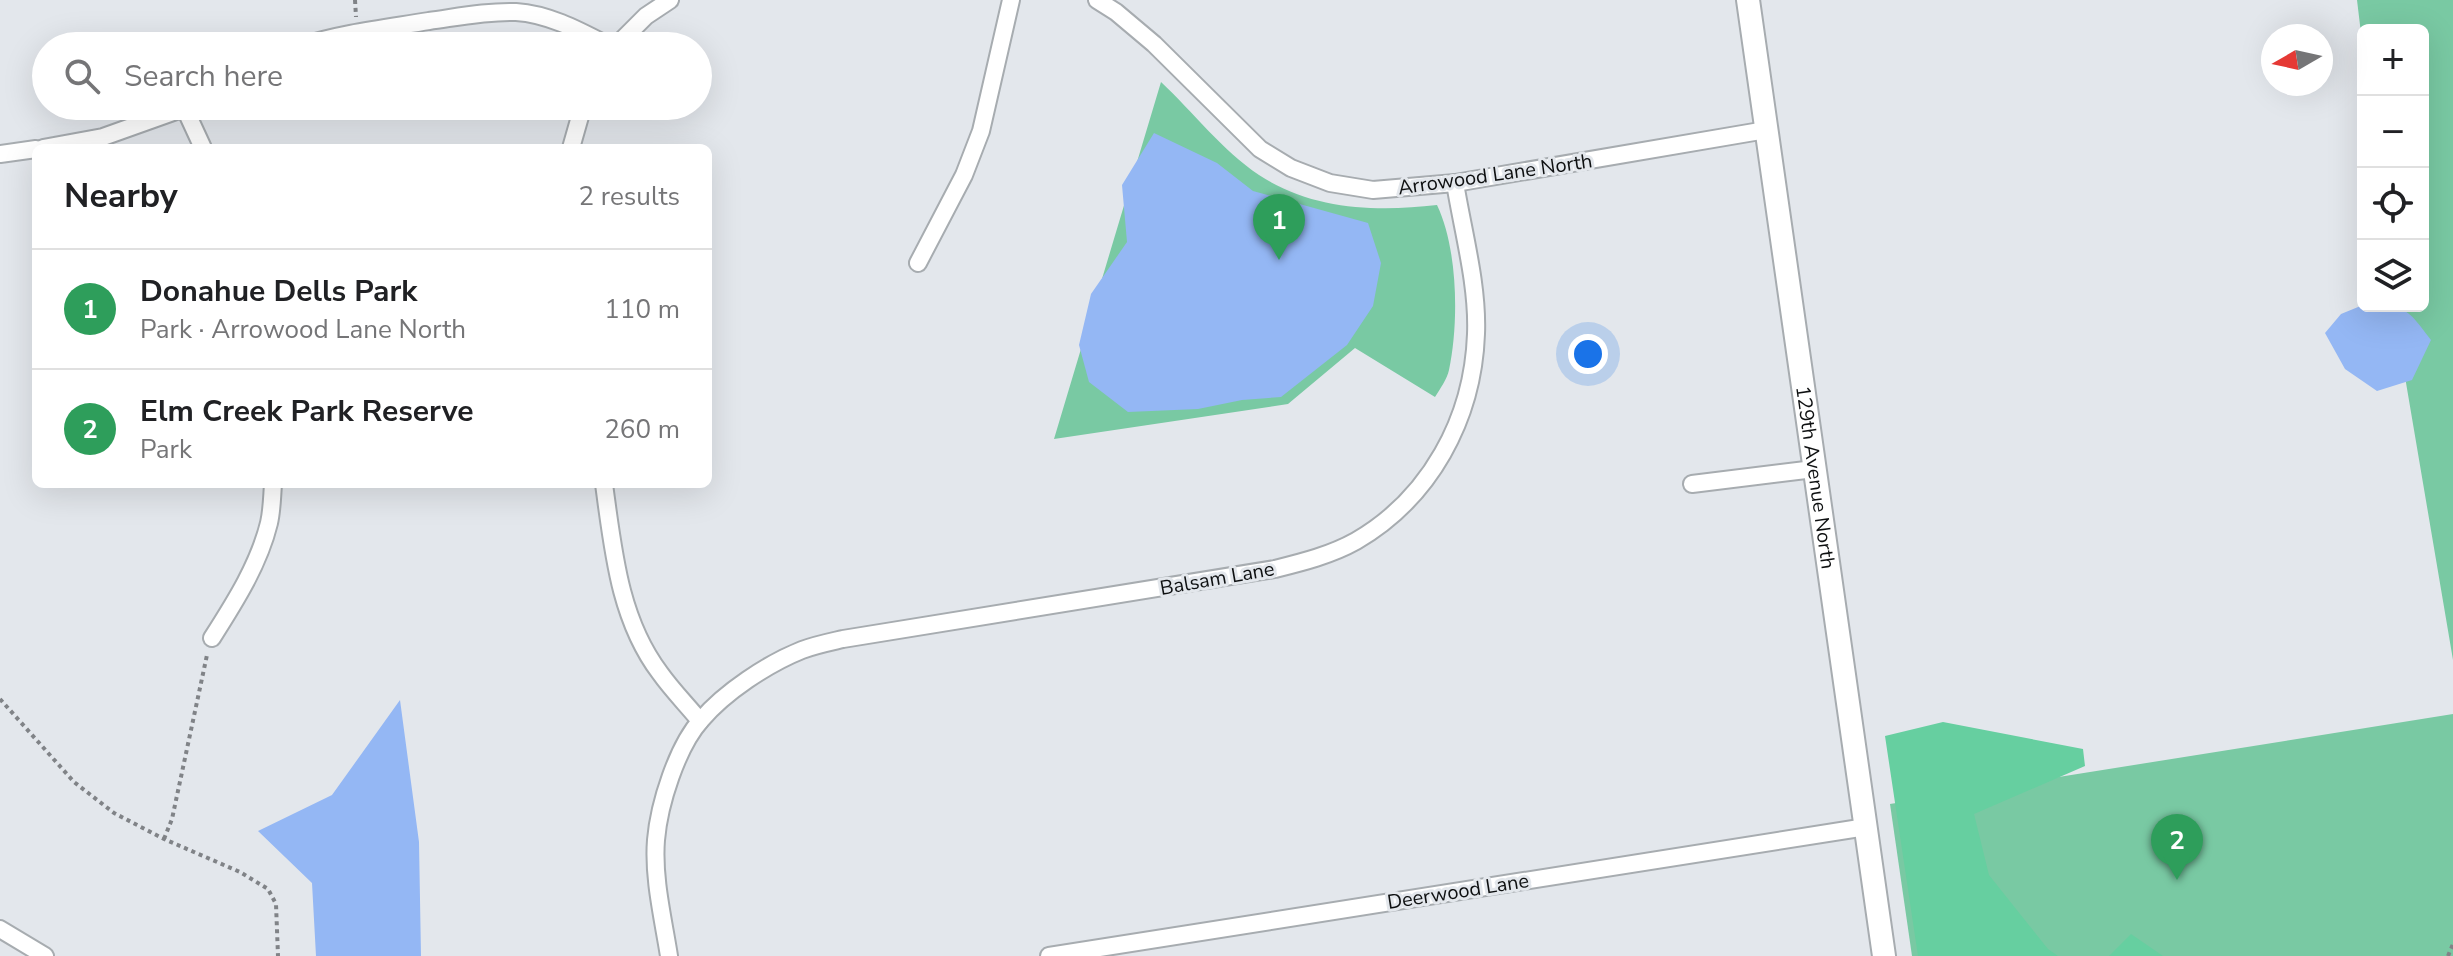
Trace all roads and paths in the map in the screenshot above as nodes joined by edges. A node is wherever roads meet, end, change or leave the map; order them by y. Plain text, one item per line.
1 (670, 0) edge
2 (1011, 0) edge
3 (1097, 0) edge
4 (1748, 0) edge
5 (369, 32) edge
6 (582, 32) edge
7 (630, 32) edge
8 (152, 120) edge
9 (192, 120) edge
10 (579, 120) edge
11 (1766, 130) junction
12 (65, 144) edge
13 (201, 144) edge
14 (572, 144) edge
15 (32, 150) edge
16 (0, 154) edge
17 (1455, 183) junction
18 (918, 263) dead end
19 (1814, 469) junction
20 (1692, 484) dead end
21 (273, 488) edge
22 (605, 488) edge
23 (212, 638) joint
24 (0, 699) edge
25 (700, 721) junction
26 (1866, 827) junction
27 (164, 839) junction
28 (0, 929) edge
29 (2453, 944) edge
30 (45, 956) edge
31 (278, 956) edge
32 (669, 956) edge
33 (1049, 956) edge
34 (1884, 956) edge
35 (2448, 956) edge

1 - 7 street
2 - 18 street
3 - 17 street, Arrowood Lane North
4 - 11 main road, 129th Avenue North
5 - 6 street
8 - 12 street
9 - 13 street
10 - 14 street
11 - 17 street, Arrowood Lane North
11 - 19 main road, 129th Avenue North
15 - 16 street
17 - 25 street, Balsam Lane
19 - 20 street
19 - 26 main road, 129th Avenue North
21 - 23 street
22 - 25 street
23 - 27 path
24 - 27 path
25 - 32 street
26 - 33 street, Deerwood Lane
26 - 34 main road, 129th Avenue North
27 - 31 path
28 - 30 street
29 - 35 path

